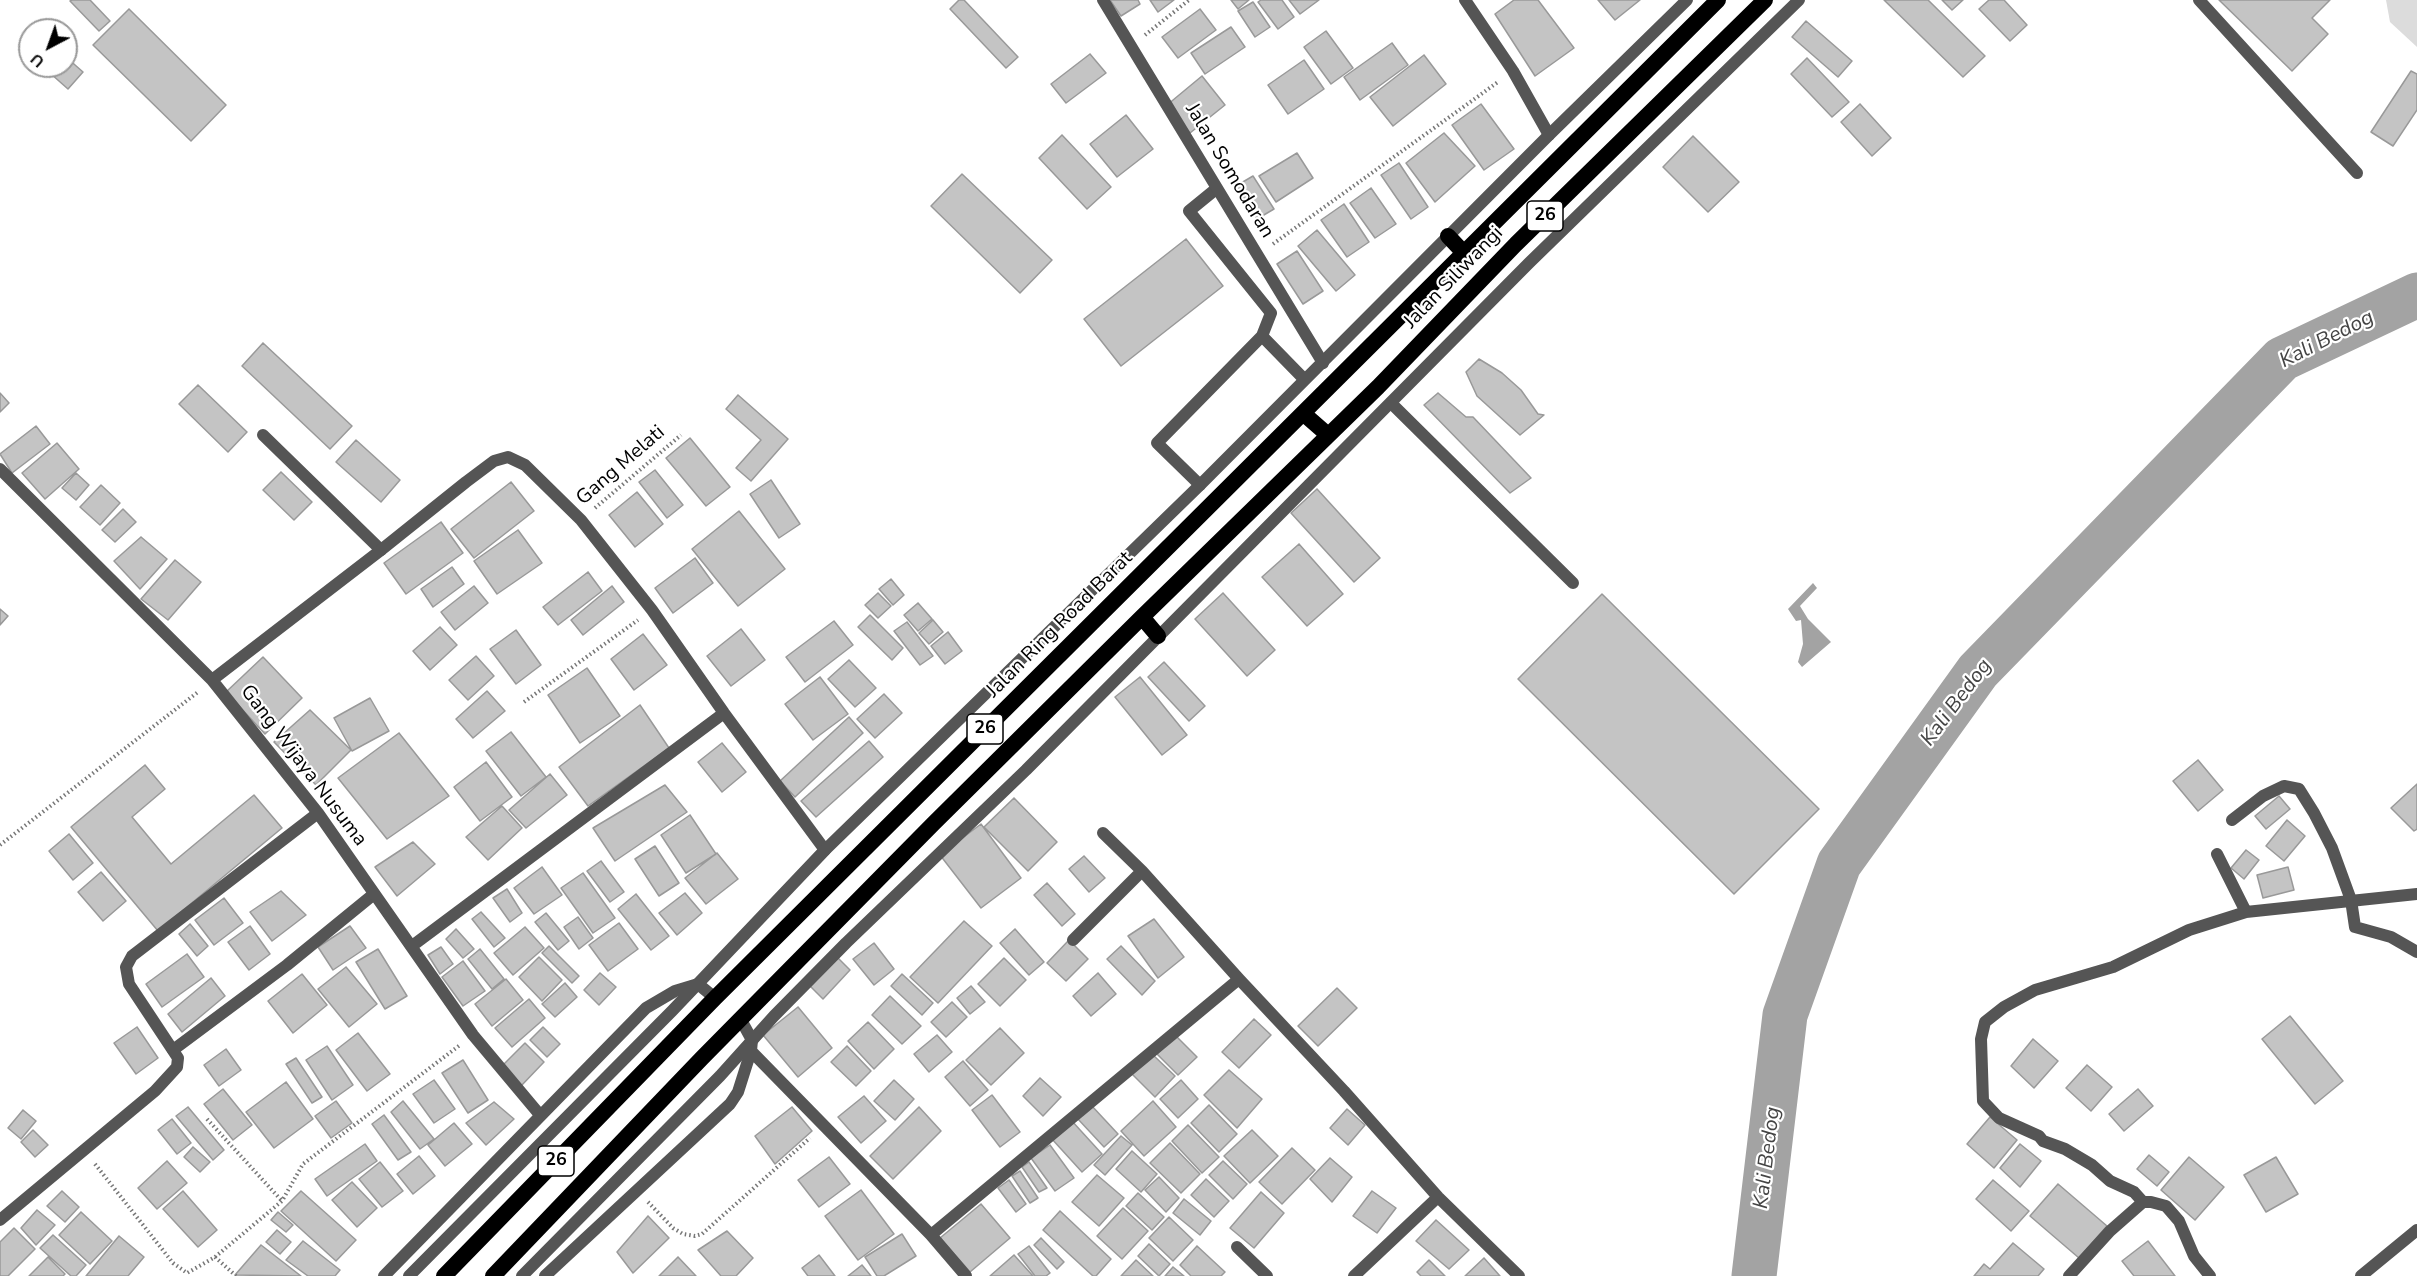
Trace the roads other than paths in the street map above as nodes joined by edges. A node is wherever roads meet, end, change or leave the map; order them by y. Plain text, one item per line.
1 (1103, 0) edge
2 (1465, 0) edge
3 (1687, 0) edge
4 (1718, 0) edge
5 (1765, 0) edge
6 (1799, 0) edge
7 (2199, 0) edge
8 (1549, 135) junction
9 (2357, 173) dead end
10 (1216, 189) junction
11 (1448, 236) junction
12 (1464, 254) junction
13 (1262, 336) junction
14 (1323, 363) junction
15 (1304, 379) junction
16 (1391, 403) junction
17 (1304, 414) junction
18 (263, 435) dead end
19 (1328, 435) junction
20 (0, 469) edge
21 (1200, 485) junction
22 (378, 548) junction
23 (1573, 583) dead end
24 (1142, 617) junction
25 (1158, 636) junction
26 (212, 680) junction
27 (724, 713) junction
28 (318, 813) junction
29 (2232, 820) dead end
30 (1103, 833) dead end
31 (825, 850) junction
32 (2217, 854) dead end
33 (1142, 871) junction
34 (374, 894) junction
35 (2417, 894) edge
36 (2351, 900) junction
37 (2246, 912) junction
38 (1072, 940) dead end
39 (412, 946) junction
40 (2417, 952) edge
41 (1239, 979) junction
42 (698, 984) junction
43 (715, 998) junction
44 (741, 1020) junction
45 (751, 1046) junction
46 (173, 1050) junction
47 (540, 1115) junction
48 (1438, 1197) junction
49 (2143, 1202) junction
50 (0, 1220) edge
51 (2417, 1230) edge
52 (931, 1235) junction
53 (1237, 1247) dead end
54 (384, 1276) edge
55 (410, 1276) edge
56 (444, 1276) edge
57 (493, 1276) edge
58 (522, 1276) edge
59 (545, 1276) edge
60 (966, 1276) edge
61 (1267, 1276) edge
62 (1354, 1276) edge
63 (1519, 1276) edge
64 (2069, 1276) edge
65 (2210, 1276) edge
66 (2361, 1276) edge

1 - 10 street, Jalan Somodaran
2 - 8 street
3 - 8 street
4 - 12 highway, Jalan Siliwangi / 26
5 - 19 highway, Jalan Siliwangi / 26
6 - 16 street
7 - 9 street
8 - 11 street
10 - 13 street
10 - 14 street, Jalan Somodaran
11 - 12 highway
11 - 14 street
12 - 17 highway, Jalan Siliwangi / 26
13 - 15 street
13 - 21 street
14 - 15 street
15 - 21 street
16 - 23 street
16 - 25 street
17 - 19 highway
17 - 43 highway, Jalan Ring Road Barat / 26
18 - 22 street
19 - 24 highway, 26
20 - 26 street, Gang Wijaya Nusuma
21 - 31 street
22 - 26 street
22 - 27 street
24 - 25 highway
24 - 44 highway, 26
25 - 45 street
26 - 28 street, Gang Wijaya Nusuma
27 - 31 street
27 - 39 street
28 - 34 street, Gang Wijaya Nusuma
28 - 46 street
29 - 36 street
30 - 33 street
31 - 42 street
32 - 37 street
33 - 38 street
33 - 41 street
34 - 39 street, Gang Wijaya Nusuma
34 - 46 street
35 - 36 street
36 - 37 street
36 - 40 street
37 - 49 street
39 - 47 street, Gang Wijaya Nusuma
41 - 48 street
41 - 52 street
42 - 43 street
42 - 47 street
42 - 55 street
43 - 56 highway, Jalan Ring Road Barat / 26
44 - 45 street
44 - 57 highway, 26
45 - 52 street
45 - 58 street
45 - 59 street
46 - 50 street
47 - 54 street
48 - 62 street
48 - 63 street
49 - 64 street
49 - 65 street
51 - 66 street
52 - 60 street
53 - 61 street

